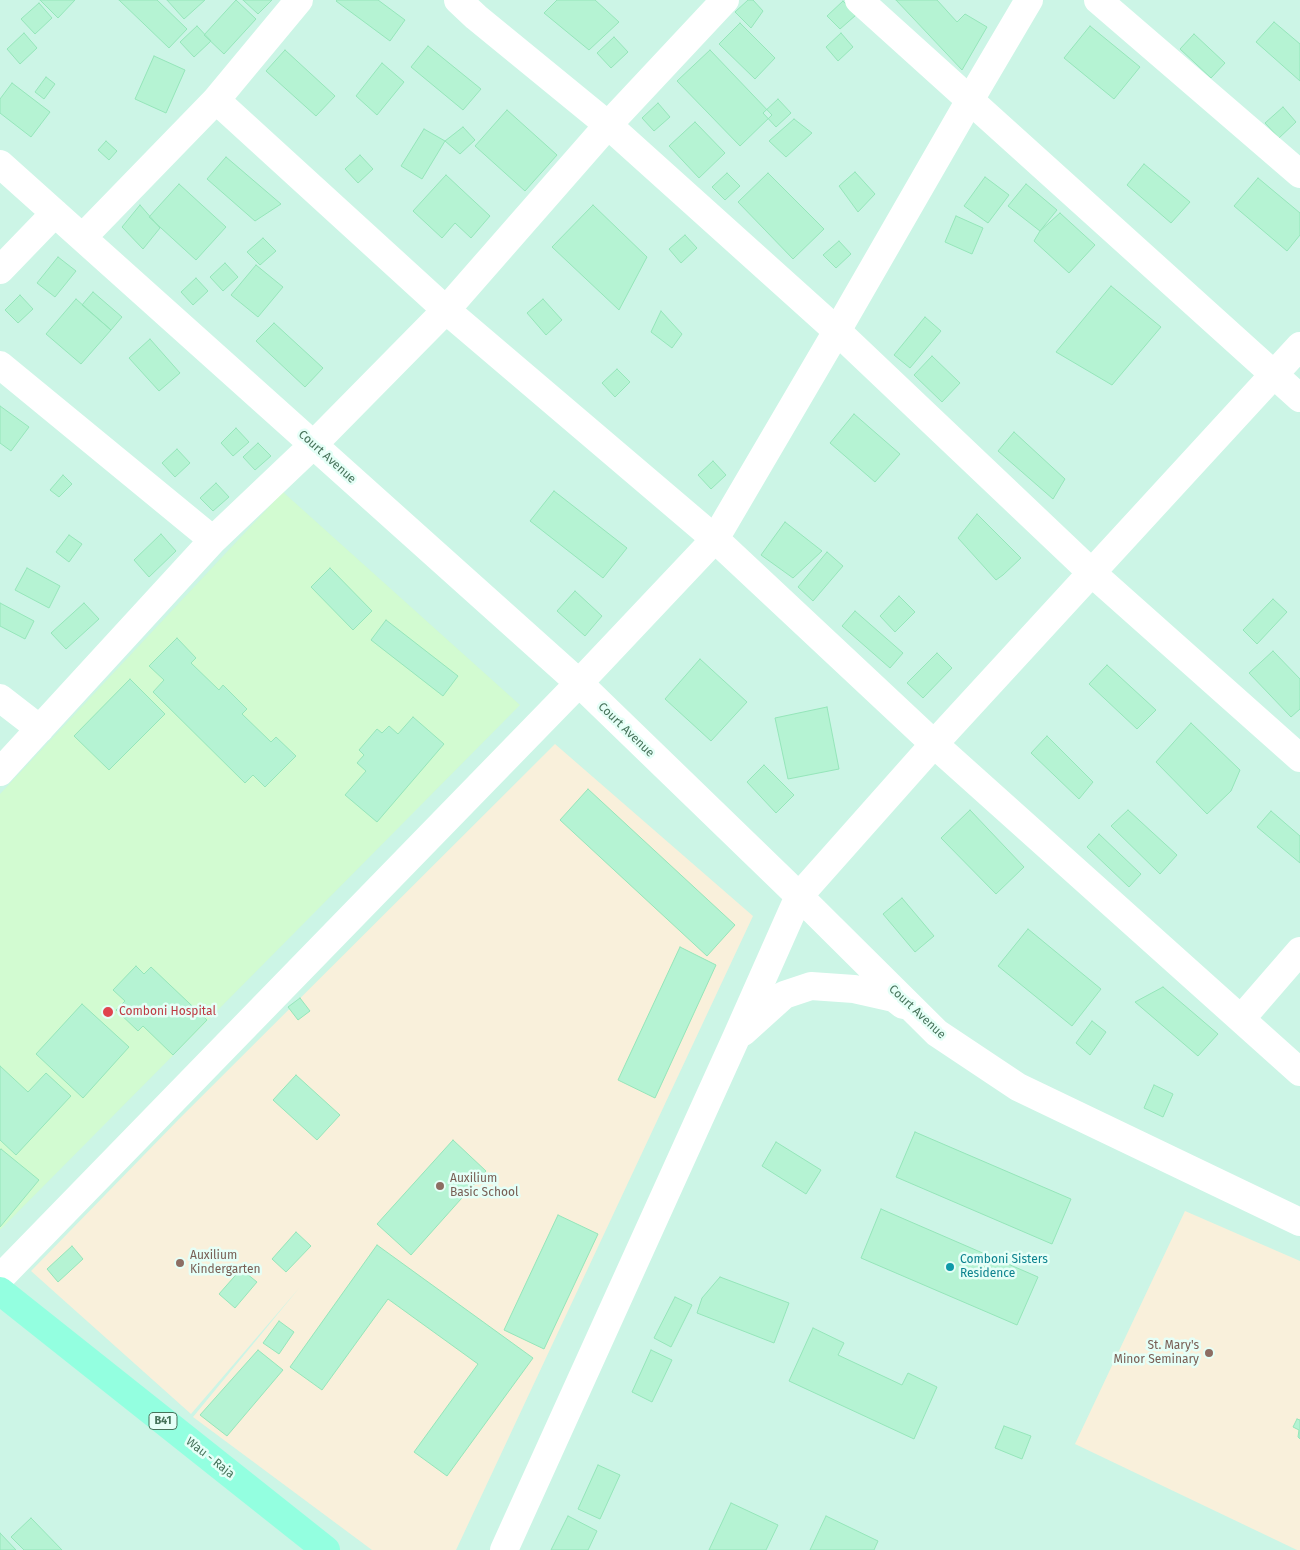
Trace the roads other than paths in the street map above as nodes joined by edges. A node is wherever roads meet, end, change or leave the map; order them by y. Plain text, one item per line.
1 (299, 0) edge
2 (458, 0) edge
3 (725, 0) edge
4 (859, 0) edge
5 (1029, 0) edge
6 (1098, 0) edge
7 (216, 100) junction
8 (970, 100) junction
9 (608, 125) junction
10 (0, 164) edge
11 (1300, 174) edge
12 (55, 213) junction
13 (83, 237) junction
14 (0, 270) edge
15 (446, 310) junction
16 (837, 331) junction
17 (1300, 346) edge
18 (0, 365) edge
19 (1274, 375) junction
20 (1300, 398) edge
21 (313, 445) junction
22 (714, 539) junction
23 (213, 540) junction
24 (1092, 573) junction
25 (579, 684) junction
26 (0, 698) edge
27 (40, 729) junction
28 (934, 744) junction
29 (1300, 758) edge
30 (0, 772) edge
31 (798, 896) junction
32 (1300, 950) edge
33 (1241, 1019) junction
34 (937, 1033) junction
35 (736, 1038) junction
36 (1300, 1072) edge
37 (1300, 1222) edge
38 (0, 1278) edge
39 (0, 1292) edge
40 (326, 1550) edge
41 (504, 1550) edge

1 - 7 street
2 - 9 street
3 - 9 street
4 - 8 street
5 - 8 street
6 - 11 street
7 - 13 street
7 - 15 street
8 - 16 street
8 - 19 street
9 - 15 street
9 - 16 street
10 - 12 street, Court Avenue
12 - 13 street, Court Avenue
12 - 14 street
13 - 21 street, Court Avenue
15 - 21 street
15 - 22 street
16 - 22 street
16 - 24 street
17 - 19 street
18 - 23 street
19 - 20 street
19 - 24 street
21 - 23 street
21 - 25 street, Court Avenue
22 - 25 street
22 - 28 street
23 - 27 street
24 - 28 street
24 - 29 street
25 - 31 street, Court Avenue
25 - 38 street
26 - 27 street
27 - 30 street
28 - 31 street
28 - 33 street
31 - 34 street, Court Avenue
31 - 35 street
32 - 33 street
33 - 36 street
34 - 35 street
34 - 37 street, Court Avenue
35 - 41 street
39 - 40 main road, Wau - Raja / B41

